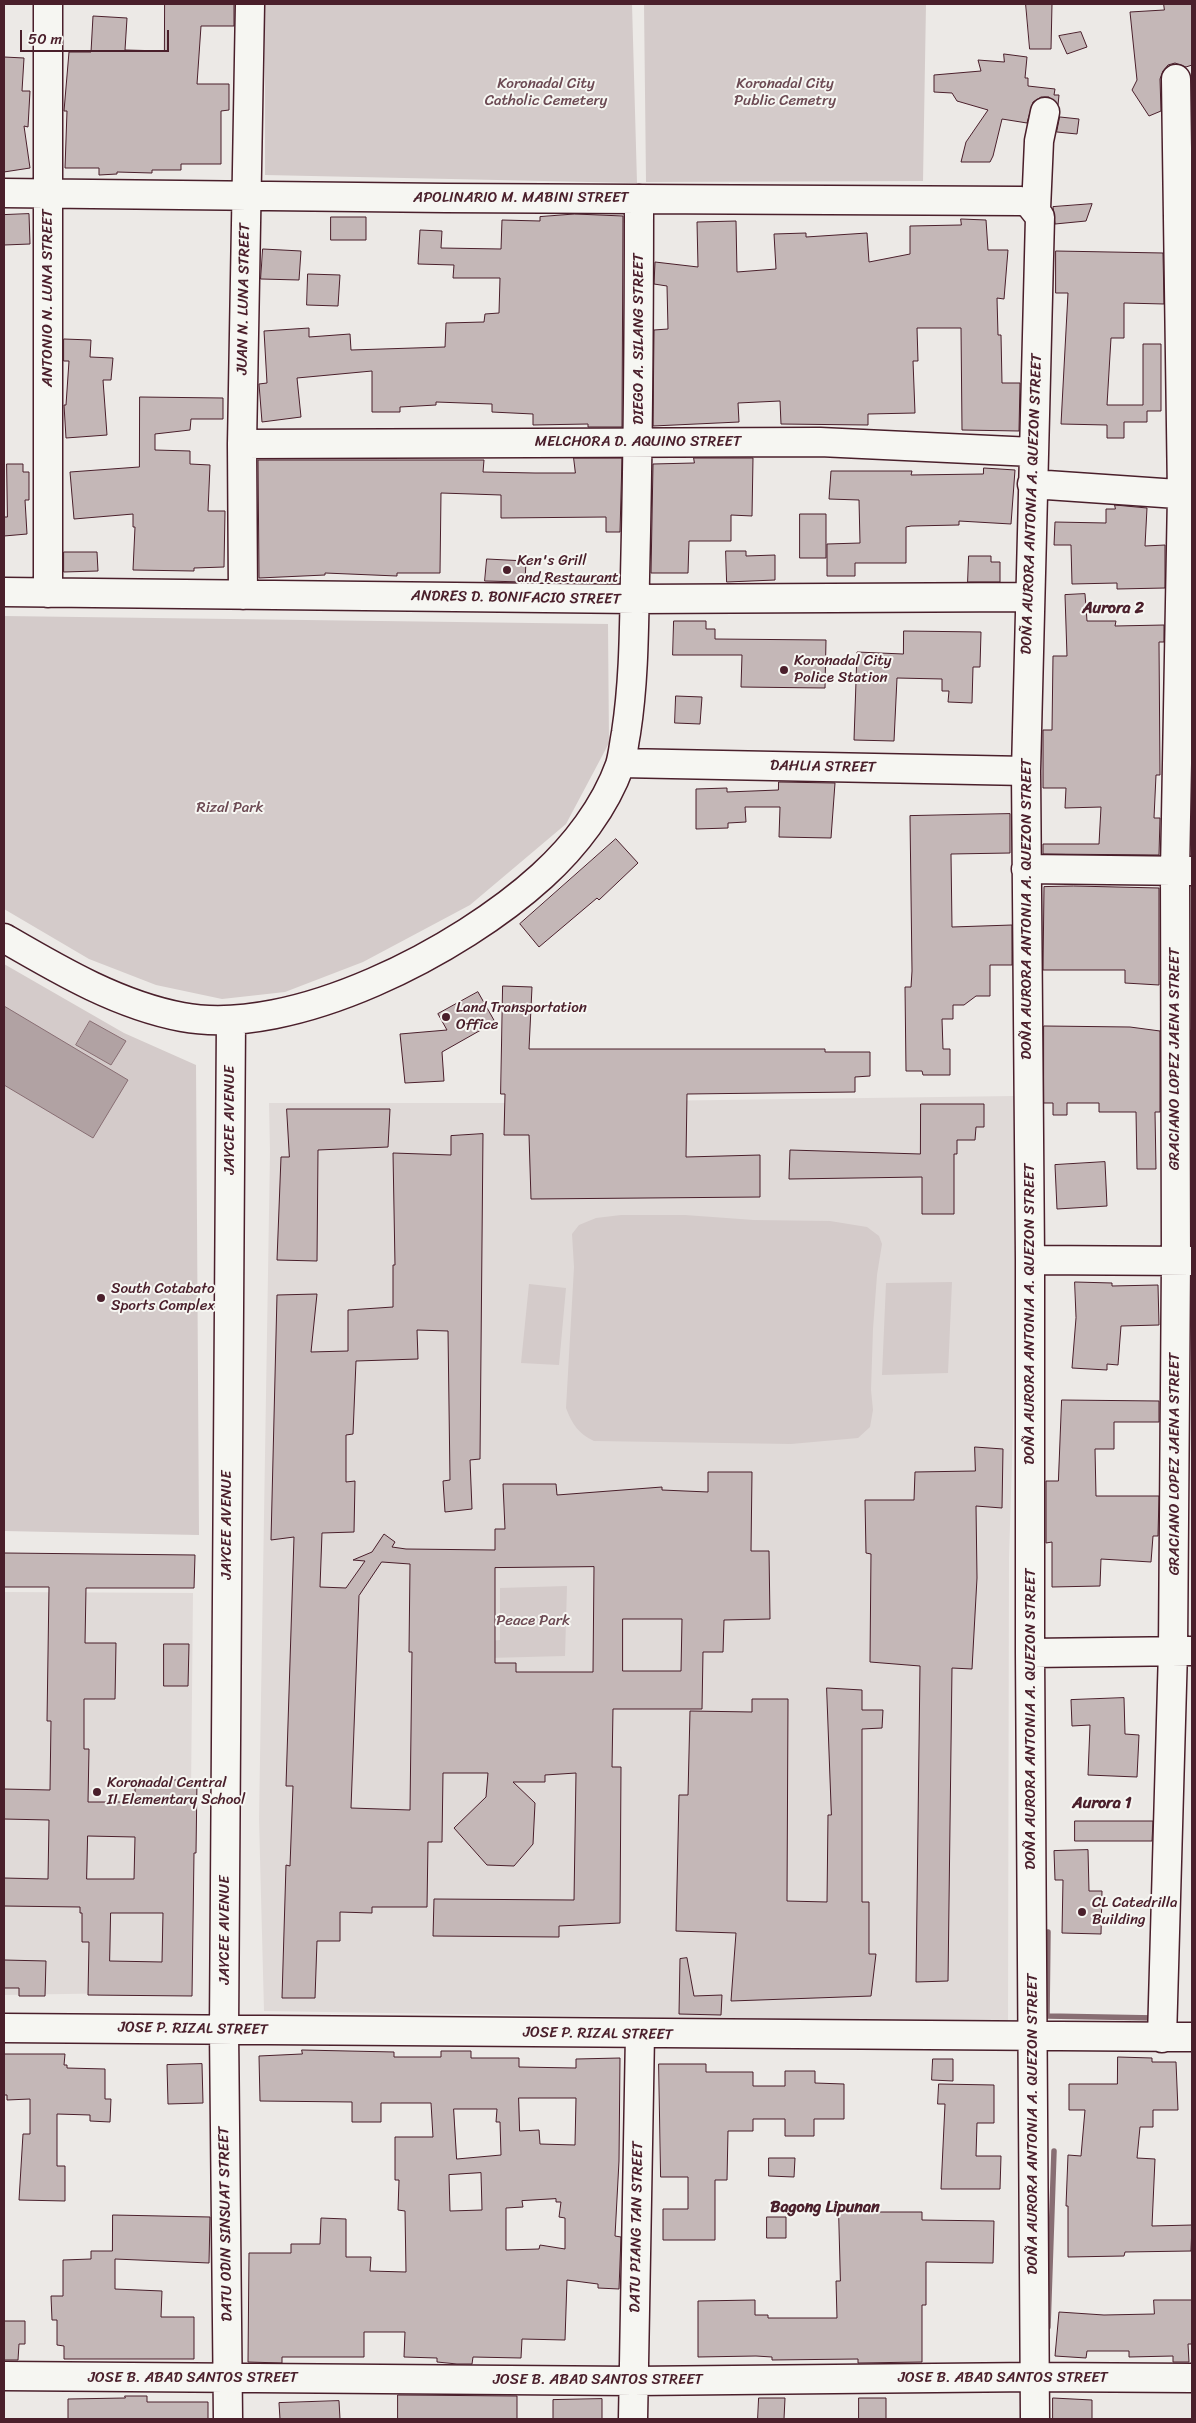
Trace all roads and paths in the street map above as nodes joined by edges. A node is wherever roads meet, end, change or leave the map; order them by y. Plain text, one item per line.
1 (48, 4) edge
2 (250, 4) edge
3 (1176, 79) dead end
4 (1045, 112) dead end
5 (4, 193) edge
6 (48, 193) junction
7 (245, 196) junction
8 (639, 199) junction
9 (1036, 209) junction
10 (638, 441) junction
11 (242, 444) junction
12 (1033, 452) junction
13 (1032, 484) junction
14 (1187, 495) edge
15 (4, 592) edge
16 (48, 593) junction
17 (243, 595) junction
18 (1029, 598) junction
19 (635, 599) junction
20 (621, 763) junction
21 (1026, 771) junction
22 (1026, 869) junction
23 (1183, 871) edge
24 (4, 938) edge
25 (231, 1020) junction
26 (1030, 1260) junction
27 (1184, 1261) edge
28 (1183, 1651) edge
29 (1030, 1653) junction
30 (4, 2028) edge
31 (224, 2030) junction
32 (640, 2034) junction
33 (1032, 2037) junction
34 (1162, 2038) junction
35 (1192, 2038) edge
36 (4, 2376) edge
37 (1035, 2377) junction
38 (228, 2378) junction
39 (1192, 2378) edge
40 (634, 2381) junction
41 (228, 2419) edge
42 (633, 2419) edge
43 (1035, 2419) edge

1 - 6 street, ANTONIO N. LUNA STREET
2 - 7 street, JUAN N. LUNA STREET
3 - 14 street, GRACIANO LOPEZ JAENA STREET
4 - 9 street, DOÑA AURORA ANTONIA A. QUEZON STREET
5 - 6 street, APOLINARIO M. MABINI STREET
6 - 7 street, APOLINARIO M. MABINI STREET
6 - 16 street, ANTONIO N. LUNA STREET
7 - 8 street, APOLINARIO M. MABINI STREET
7 - 11 street, JUAN N. LUNA STREET
8 - 9 street, APOLINARIO M. MABINI STREET
8 - 10 street, DIEGO A. SILANG STREET
9 - 12 street, DOÑA AURORA ANTONIA A. QUEZON STREET
10 - 11 street, MELCHORA D. AQUINO STREET
10 - 12 street, MELCHORA D. AQUINO STREET
10 - 19 street, DIEGO A. SILANG STREET
11 - 17 street, JUAN N. LUNA STREET
12 - 13 street, DOÑA AURORA ANTONIA A. QUEZON STREET
13 - 14 street
13 - 18 street, DOÑA AURORA ANTONIA A. QUEZON STREET
14 - 23 street, GRACIANO LOPEZ JAENA STREET
15 - 16 street, ANDRES D. BONIFACIO STREET
16 - 17 street, ANDRES D. BONIFACIO STREET
17 - 19 street, ANDRES D. BONIFACIO STREET
18 - 19 street, ANDRES D. BONIFACIO STREET
18 - 21 street, DOÑA AURORA ANTONIA A. QUEZON STREET
19 - 20 street, DIEGO A. SILANG STREET
20 - 21 street, DAHLIA STREET
20 - 25 street, DIEGO A. SILANG STREET
21 - 22 street, DOÑA AURORA ANTONIA A. QUEZON STREET
22 - 23 street
22 - 26 street, DOÑA AURORA ANTONIA A. QUEZON STREET
23 - 27 street, GRACIANO LOPEZ JAENA STREET
24 - 25 street, DIEGO A. SILANG STREET
25 - 31 street, JAYCEE AVENUE
26 - 27 street
26 - 29 street, DOÑA AURORA ANTONIA A. QUEZON STREET
27 - 28 street, GRACIANO LOPEZ JAENA STREET
28 - 29 street
28 - 34 street, GRACIANO LOPEZ JAENA STREET
29 - 33 street, DOÑA AURORA ANTONIA A. QUEZON STREET
30 - 31 street, JOSE P. RIZAL STREET
31 - 32 street, JOSE P. RIZAL STREET
31 - 38 street, DATU ODIN SINSUAT STREET
32 - 33 street, JOSE P. RIZAL STREET
32 - 40 street, DATU PIANG TAN STREET
33 - 34 street, JOSE P. RIZAL STREET
33 - 37 street, DOÑA AURORA ANTONIA A. QUEZON STREET
34 - 35 street, JOSE P. RIZAL STREET
36 - 38 street, JOSE B. ABAD SANTOS STREET
37 - 39 street, JOSE B. ABAD SANTOS STREET
37 - 40 street, JOSE B. ABAD SANTOS STREET
37 - 43 street, DOÑA AURORA ANTONIA A. QUEZON STREET
38 - 40 street, JOSE B. ABAD SANTOS STREET
38 - 41 street, DATU ODIN SINSUAT STREET
40 - 42 street, DATU PIANG TAN STREET

